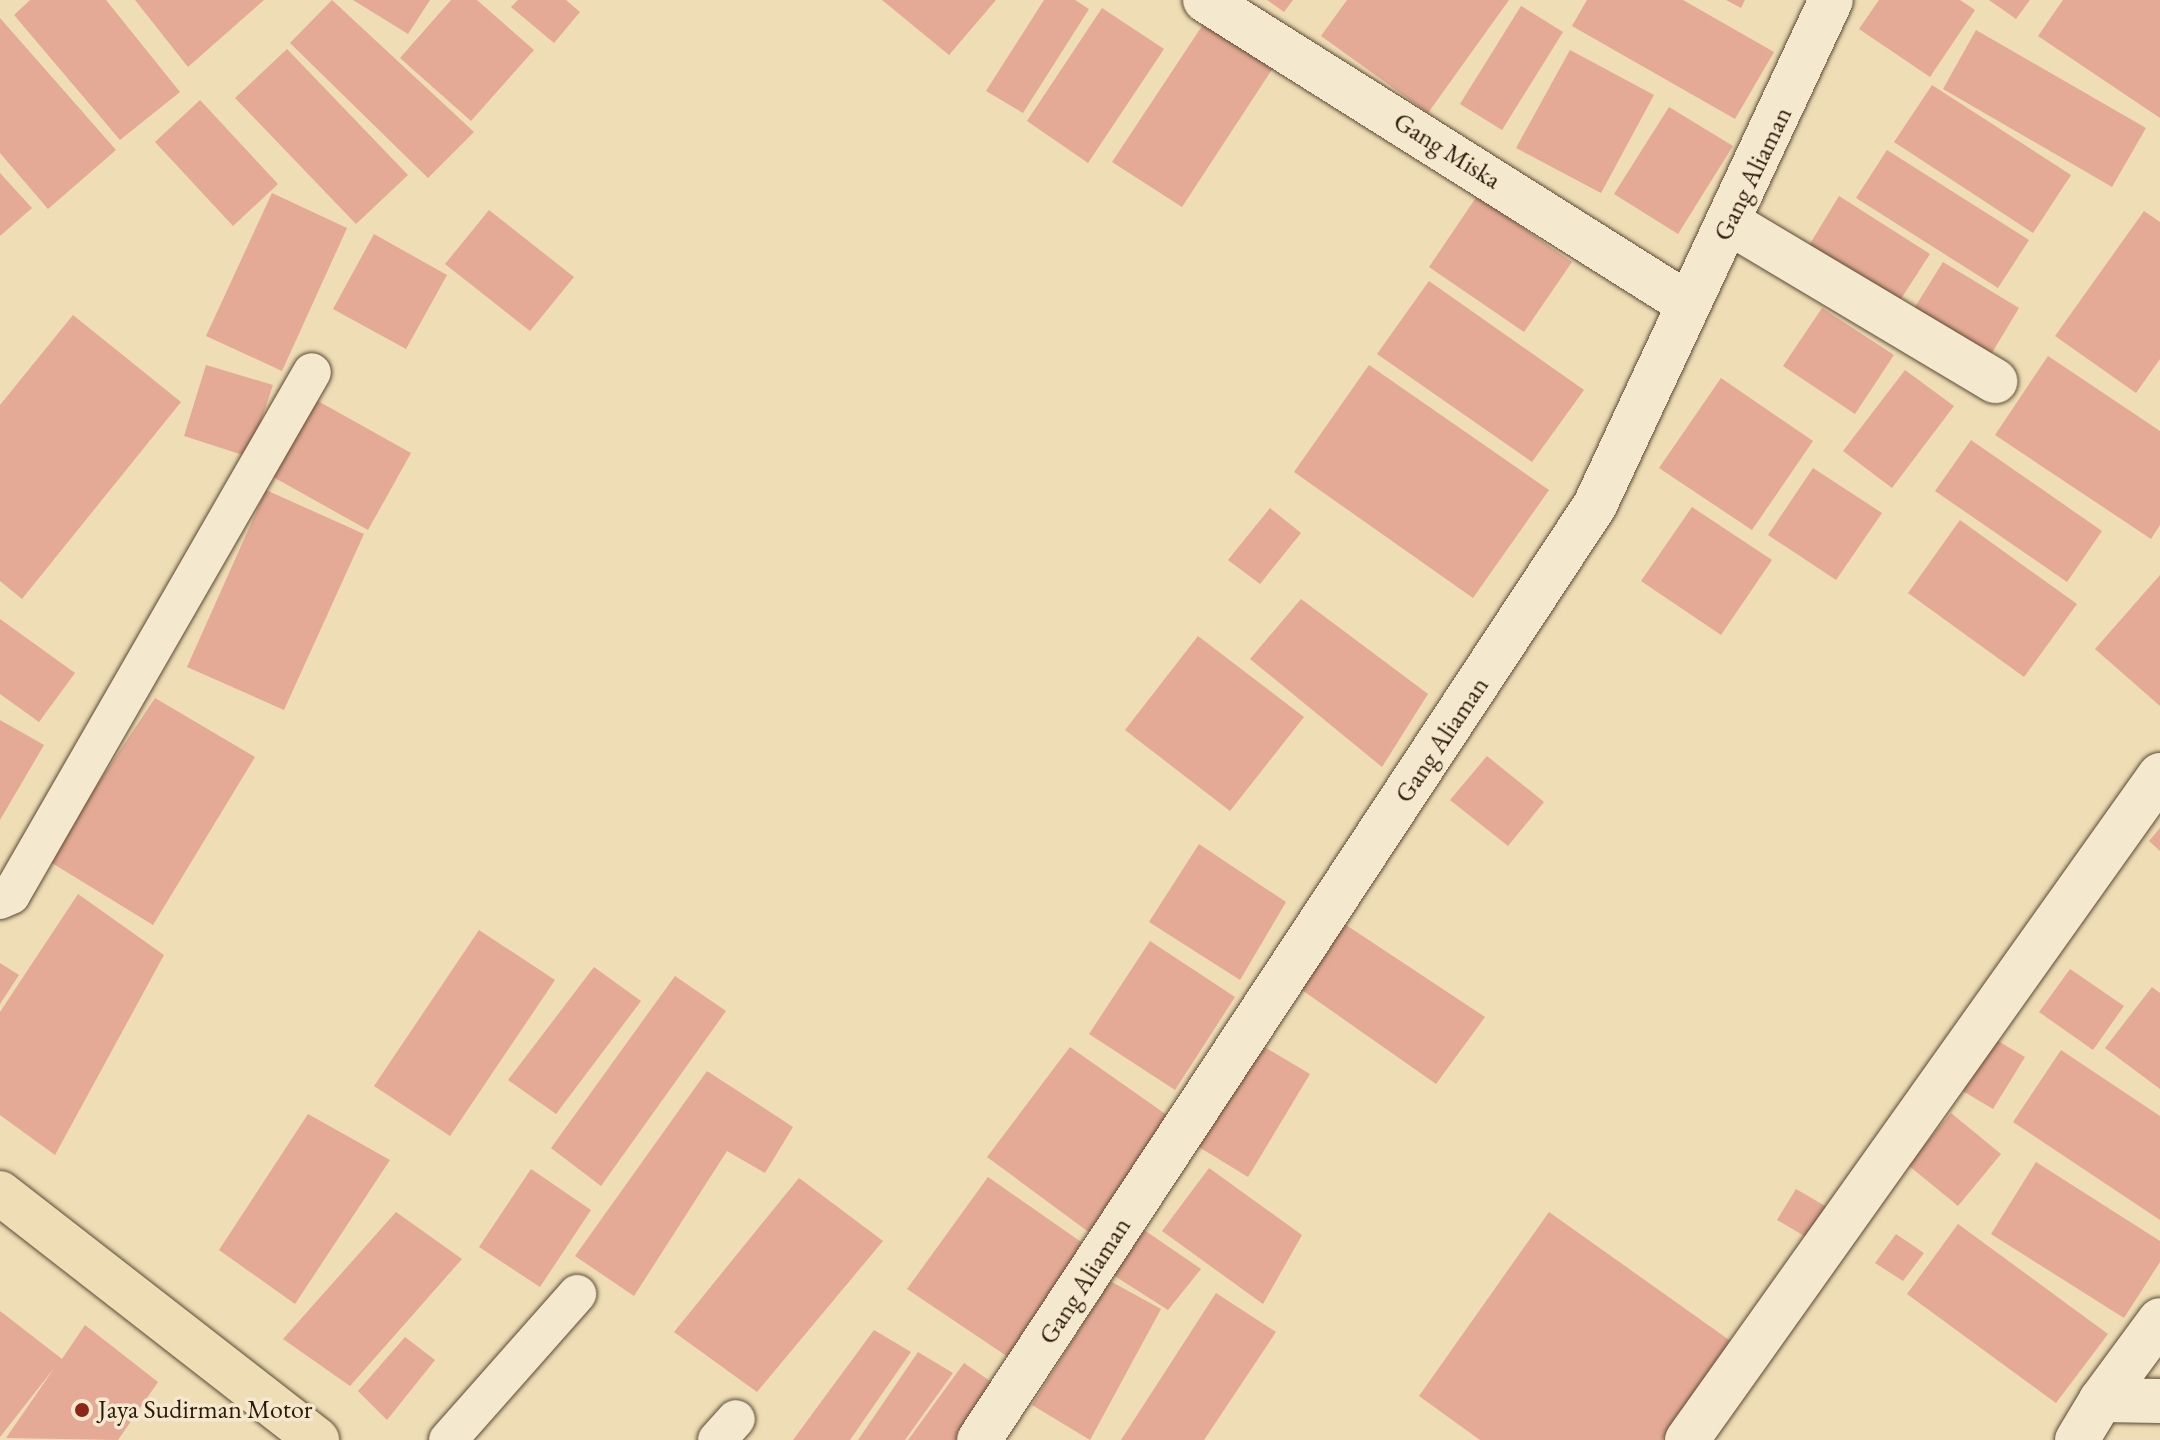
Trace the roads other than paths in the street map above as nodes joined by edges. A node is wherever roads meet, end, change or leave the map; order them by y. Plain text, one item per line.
1 (1205, 0) edge
2 (1831, 0) edge
3 (1730, 223) junction
4 (1688, 304) junction
5 (312, 372) dead end
6 (1995, 381) dead end
7 (2160, 775) edge
8 (0, 900) edge
9 (0, 1193) edge
10 (577, 1294) dead end
11 (2160, 1320) edge
12 (2101, 1400) junction
13 (2160, 1401) edge
14 (317, 1440) edge
15 (448, 1440) edge
16 (979, 1440) edge
17 (1687, 1440) edge
18 (2077, 1440) edge

1 - 4 street, Gang Miska
2 - 3 street, Gang Aliaman
3 - 4 street, Gang Aliaman
3 - 6 street
4 - 16 street, Gang Aliaman
5 - 8 lane
7 - 17 street
9 - 14 main road
10 - 15 lane
11 - 12 street
12 - 13 street
12 - 18 street

